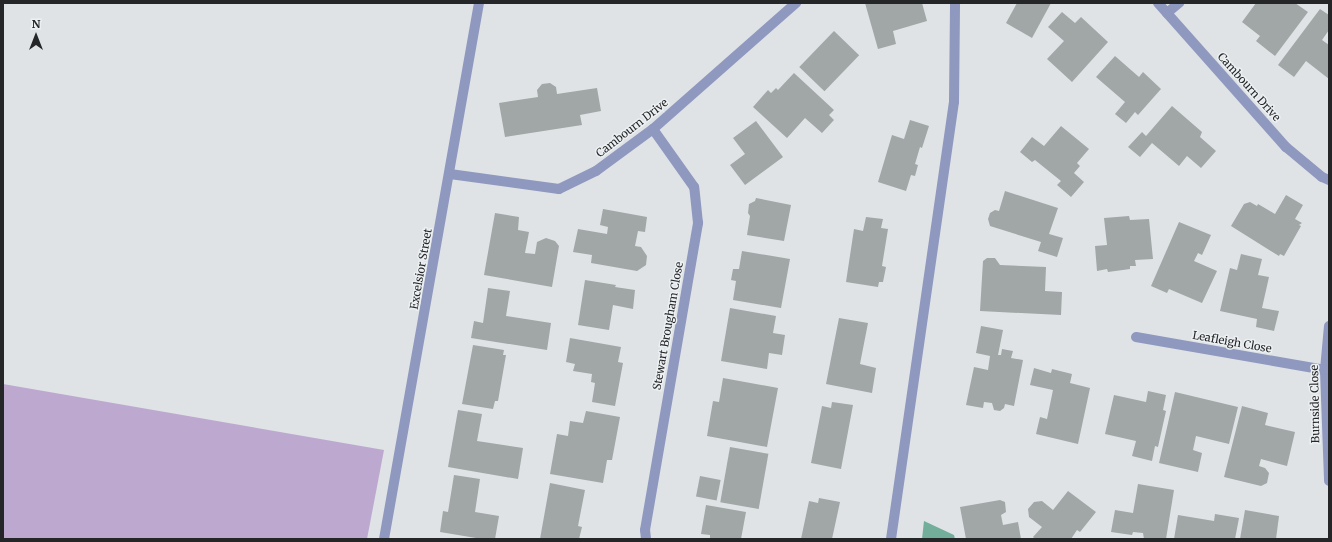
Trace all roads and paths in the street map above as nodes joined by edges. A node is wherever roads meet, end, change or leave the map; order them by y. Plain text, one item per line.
1 (479, 3) edge
2 (796, 3) edge
3 (955, 3) edge
4 (1158, 3) edge
5 (1179, 3) edge
6 (1167, 13) junction
7 (653, 129) junction
8 (450, 174) junction
9 (1329, 180) edge
10 (1329, 326) edge
11 (1136, 337) dead end
12 (1325, 370) junction
13 (1329, 481) edge
14 (384, 539) edge
15 (646, 539) edge
16 (891, 539) edge

1 - 8 street, Excelsior Street
2 - 7 street, Cambourn Drive
3 - 16 street
4 - 6 street, Cambourn Drive
5 - 6 street
6 - 9 street, Cambourn Drive
7 - 8 street, Cambourn Drive
7 - 15 street, Stewart Brougham Close
8 - 14 street, Excelsior Street
10 - 12 street, Burnside Close
11 - 12 street, Leafleigh Close
12 - 13 street, Burnside Close

